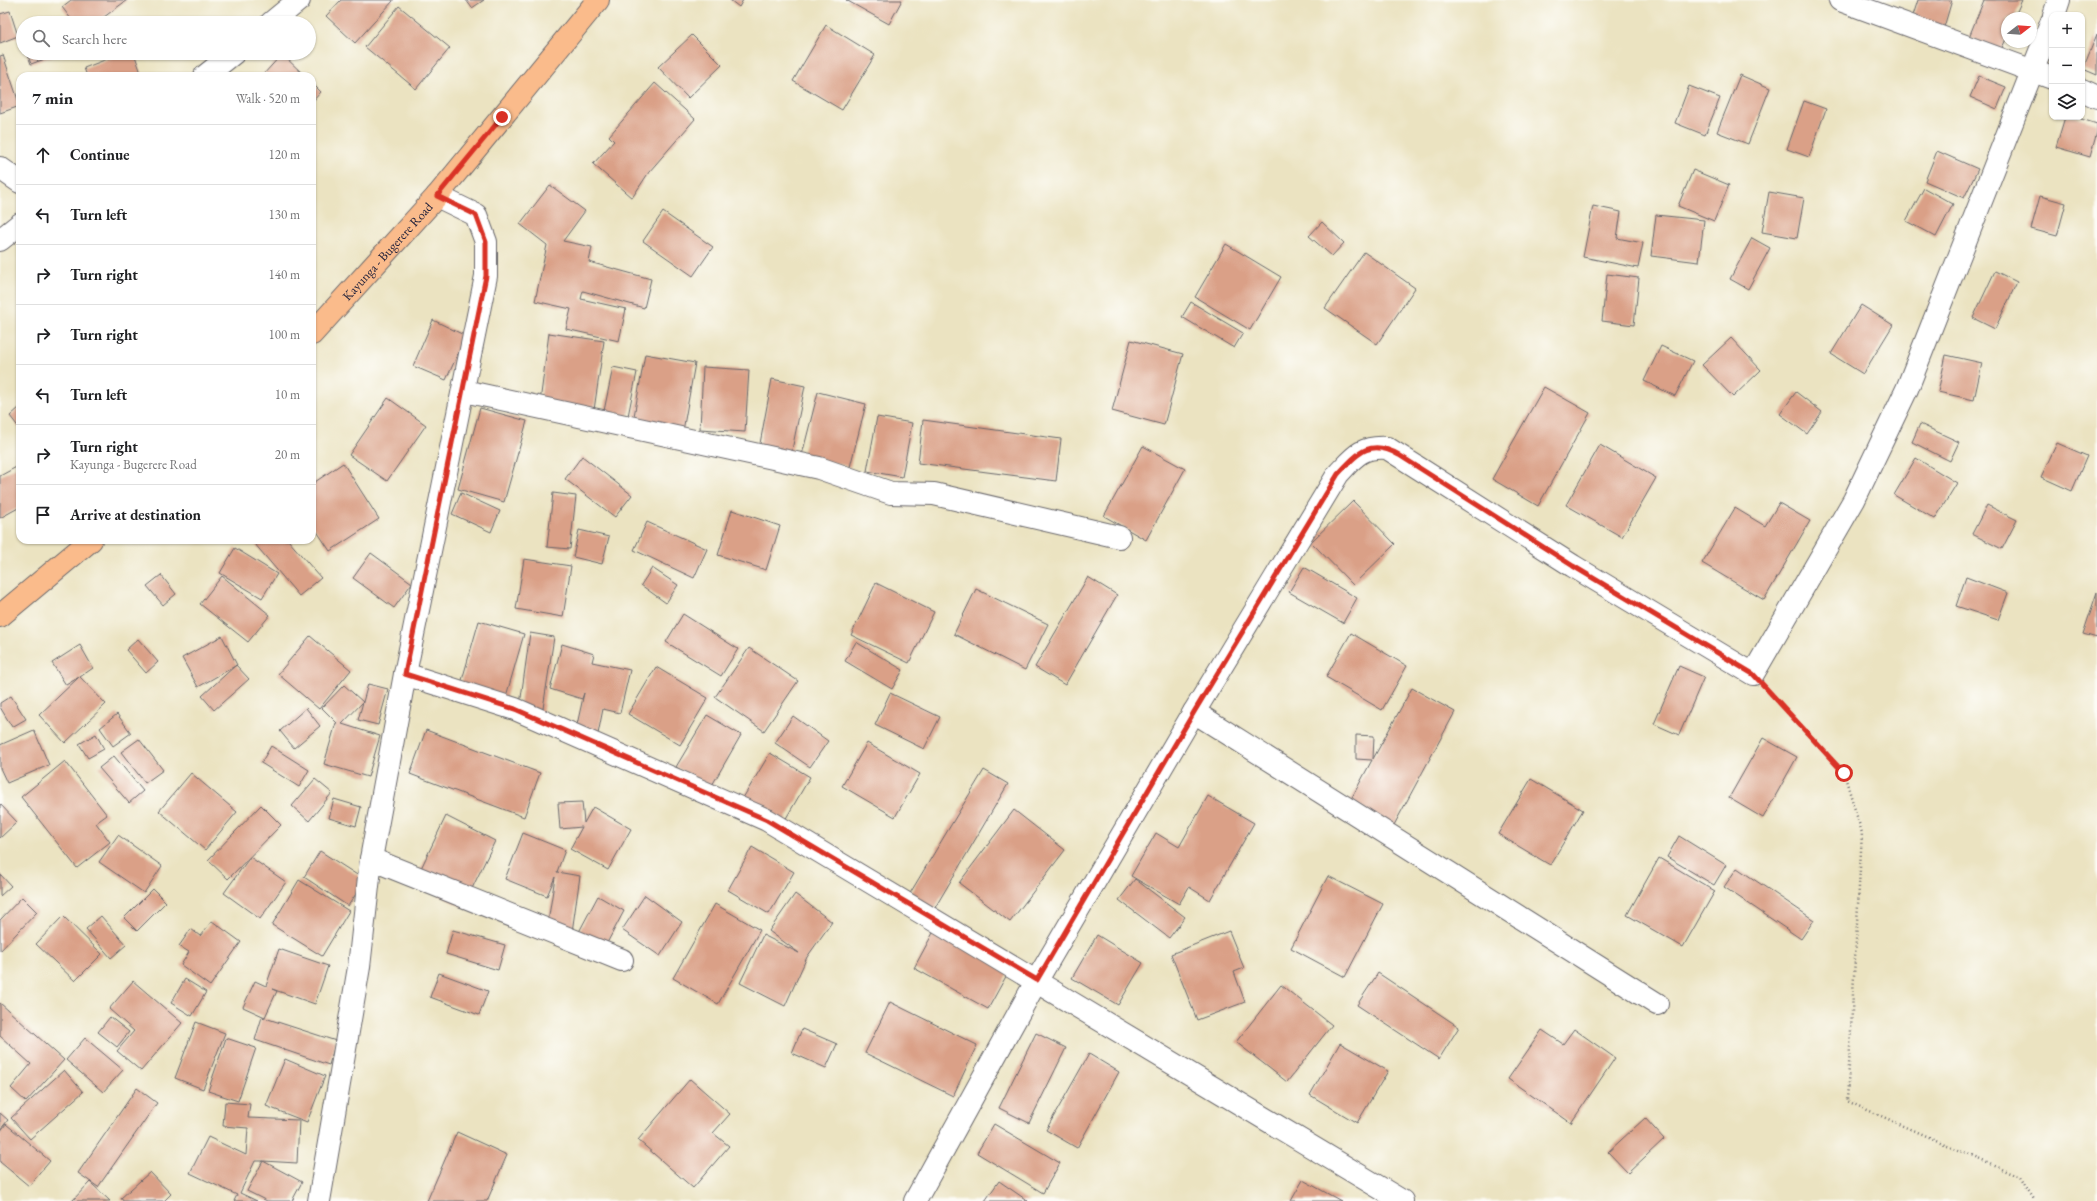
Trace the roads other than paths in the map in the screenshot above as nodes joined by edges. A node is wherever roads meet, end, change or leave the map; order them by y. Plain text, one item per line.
1 (299, 0) edge
2 (598, 0) edge
3 (1840, 0) edge
4 (2060, 0) edge
5 (2055, 12) edge
6 (280, 16) edge
7 (2049, 39) edge
8 (225, 60) edge
9 (210, 72) edge
10 (2043, 74) edge
11 (2085, 91) edge
12 (2097, 97) edge
13 (0, 168) edge
14 (16, 179) edge
15 (437, 196) junction
16 (16, 227) edge
17 (0, 240) edge
18 (316, 330) edge
19 (464, 391) junction
20 (1119, 537) dead end
21 (86, 544) edge
22 (0, 616) edge
23 (405, 674) junction
24 (1194, 712) junction
25 (371, 859) junction
26 (622, 960) dead end
27 (1037, 980) junction
28 (1657, 1004) dead end
29 (319, 1201) edge
30 (915, 1201) edge
31 (1402, 1201) edge

1 - 6 street
2 - 15 main road, Kayunga - Bugerere Road
3 - 10 street
4 - 5 street
7 - 10 street
8 - 9 street
10 - 24 street
11 - 12 street
13 - 14 street
15 - 18 main road, Kayunga - Bugerere Road
15 - 19 street
16 - 17 street
19 - 20 street
19 - 23 street
21 - 22 main road
23 - 25 street
23 - 27 street
24 - 27 street
24 - 28 street
25 - 26 street
25 - 29 street
27 - 30 street
27 - 31 street

